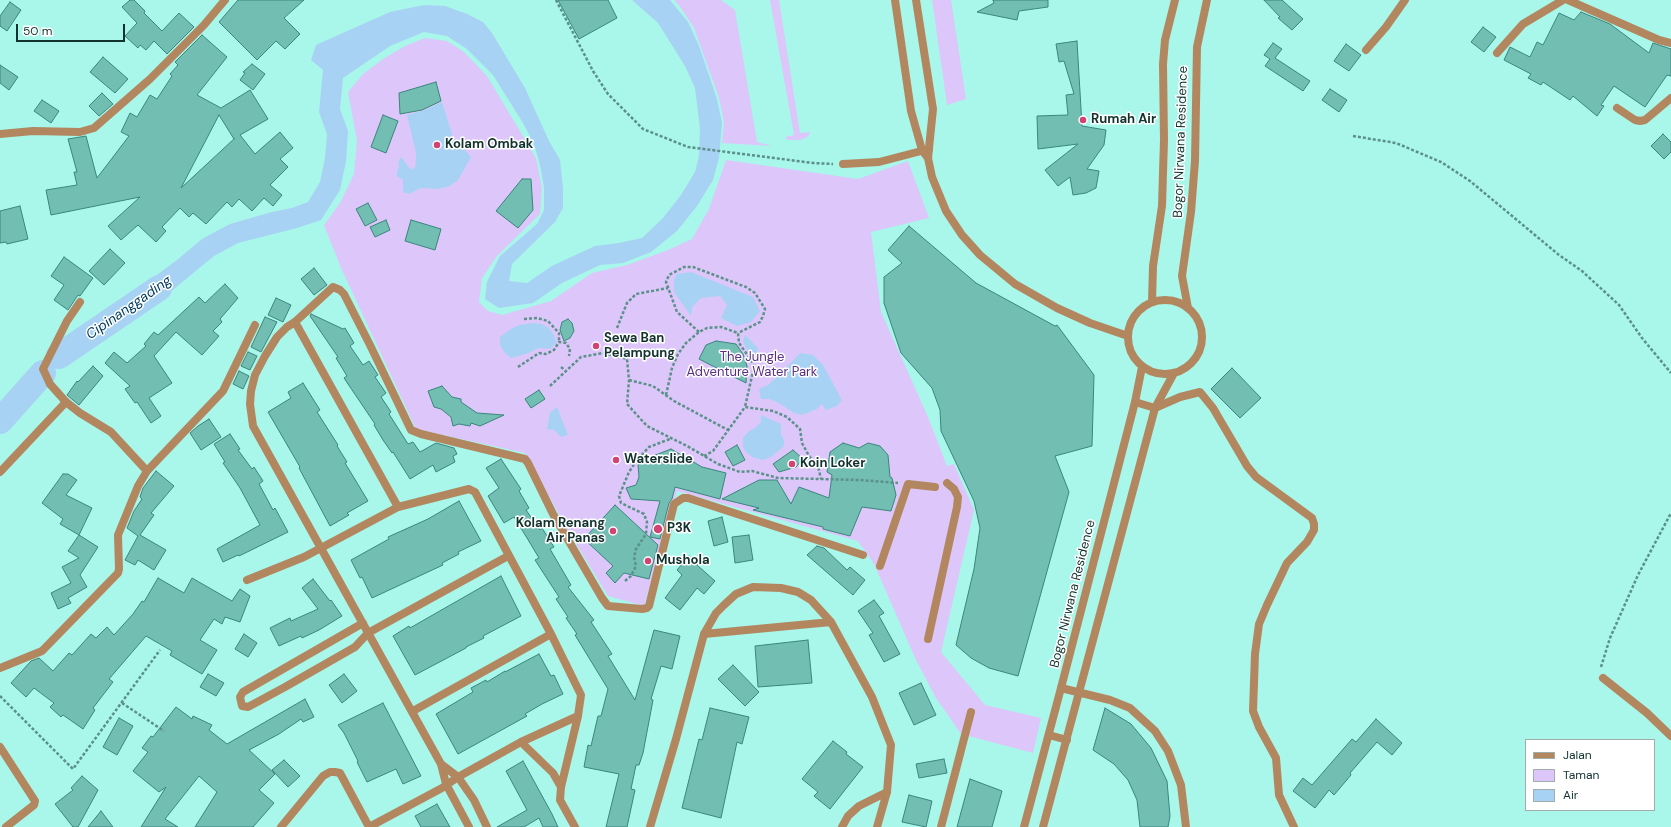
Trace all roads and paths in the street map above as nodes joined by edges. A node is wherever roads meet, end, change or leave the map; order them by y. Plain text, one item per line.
1 (225, 0) edge
2 (556, 0) edge
3 (895, 0) edge
4 (916, 0) edge
5 (1176, 0) edge
6 (1207, 0) edge
7 (1405, 0) edge
8 (1563, 0) edge
9 (1568, 0) edge
10 (1671, 43) edge
11 (1366, 50) dead end
12 (1497, 54) dead end
13 (1671, 98) edge
14 (1617, 108) dead end
15 (0, 134) edge
16 (1353, 136) dead end
17 (926, 150) junction
18 (843, 164) joint
19 (668, 288) junction
20 (80, 302) dead end
21 (1152, 302) junction
22 (1188, 308) junction
23 (524, 319) dead end
24 (295, 322) junction
25 (256, 325) dead end
26 (617, 328) dead end
27 (699, 332) junction
28 (738, 333) junction
29 (1128, 336) junction
30 (560, 342) junction
31 (569, 356) dead end
32 (518, 367) dead end
33 (561, 367) dead end
34 (1142, 367) junction
35 (566, 371) junction
36 (1174, 373) junction
37 (1671, 373) edge
38 (629, 380) junction
39 (550, 386) dead end
40 (666, 395) junction
41 (66, 402) junction
42 (1135, 402) junction
43 (746, 407) junction
44 (1155, 408) junction
45 (728, 430) junction
46 (670, 438) junction
47 (704, 456) junction
48 (147, 471) junction
49 (0, 472) edge
50 (821, 479) junction
51 (947, 483) dead end
52 (908, 484) junction
53 (935, 487) dead end
54 (398, 508) junction
55 (1671, 513) edge
56 (322, 548) junction
57 (863, 555) dead end
58 (508, 556) junction
59 (880, 566) dead end
60 (247, 580) dead end
61 (625, 580) dead end
62 (830, 622) junction
63 (363, 623) junction
64 (368, 633) junction
65 (551, 634) junction
66 (704, 634) junction
67 (928, 639) dead end
68 (160, 650) dead end
69 (0, 668) edge
70 (1603, 678) joint
71 (1061, 688) junction
72 (1079, 692) junction
73 (0, 696) edge
74 (122, 703) junction
75 (413, 711) junction
76 (971, 712) dead end
77 (578, 716) junction
78 (164, 731) dead end
79 (1049, 736) junction
80 (1671, 736) edge
81 (1067, 740) junction
82 (522, 742) junction
83 (0, 747) edge
84 (441, 764) junction
85 (458, 777) junction
86 (446, 784) junction
87 (561, 787) junction
88 (886, 792) junction
89 (6, 827) edge
90 (281, 827) edge
91 (369, 827) edge
92 (469, 827) edge
93 (487, 827) edge
94 (575, 827) edge
95 (650, 827) edge
96 (842, 827) edge
97 (877, 827) edge
98 (941, 827) edge
99 (1024, 827) edge
100 (1043, 827) edge
101 (1186, 827) edge
102 (1294, 827) edge

1 - 15 street
2 - 18 path
3 - 17 street
4 - 17 street
5 - 21 street, Bogor Nirwana Residence
6 - 22 street, Bogor Nirwana Residence
7 - 11 street
8 - 12 street
9 - 10 street
13 - 14 street
16 - 37 path
17 - 18 street
17 - 29 street
19 - 26 path
19 - 27 path
19 - 28 path
20 - 41 street
21 - 22 street
21 - 29 street
22 - 36 street
23 - 30 path
24 - 54 street
24 - 56 street
24 - 57 street
25 - 48 street
27 - 28 path
27 - 40 path
28 - 43 path
29 - 34 street
30 - 31 path
30 - 32 path
33 - 35 path
34 - 36 street
34 - 42 street, Bogor Nirwana Residence
35 - 38 path
35 - 39 path
36 - 44 street
38 - 40 path
38 - 46 path
40 - 45 path
41 - 48 street
41 - 49 street
42 - 44 street
42 - 71 street, Bogor Nirwana Residence
43 - 45 path
43 - 50 path
44 - 72 street
44 - 102 street
45 - 47 path
46 - 47 path
46 - 61 path
47 - 50 path
48 - 69 street
50 - 52 path
51 - 67 street
52 - 53 street
52 - 59 street
54 - 56 street
54 - 58 street
55 - 70 path
56 - 60 street
56 - 63 street
58 - 64 street
58 - 65 street
62 - 66 street
62 - 66 street
62 - 88 street
63 - 64 street
63 - 64 street
64 - 75 street
65 - 75 street
65 - 77 street
66 - 95 street
68 - 74 path
70 - 80 street
71 - 72 street
71 - 79 street, Bogor Nirwana Residence
72 - 81 street
72 - 101 street
73 - 74 path
74 - 78 path
75 - 84 street
76 - 98 street
77 - 82 street
77 - 87 street
79 - 81 street
79 - 99 street, Bogor Nirwana Residence
81 - 100 street
82 - 85 street
82 - 87 street
83 - 89 street
84 - 85 street
84 - 86 street
85 - 86 street
85 - 93 street
86 - 91 street
86 - 92 street
87 - 94 street
88 - 96 street
88 - 97 street
90 - 91 street

